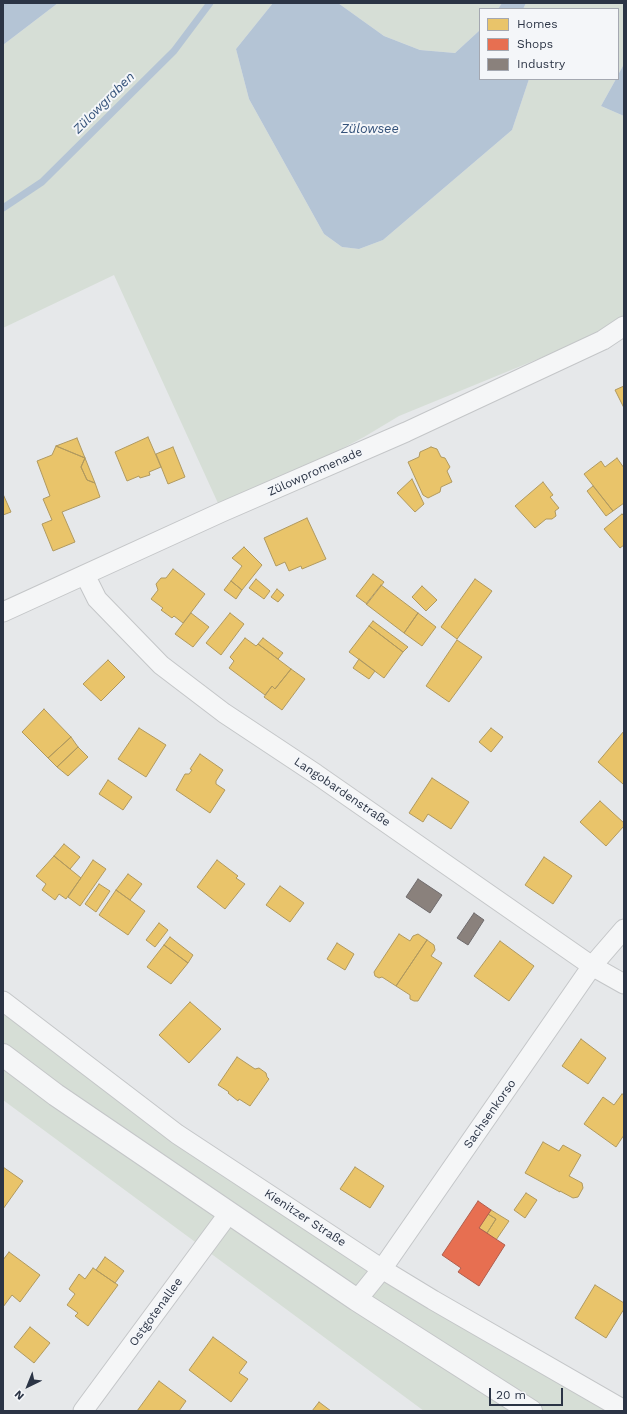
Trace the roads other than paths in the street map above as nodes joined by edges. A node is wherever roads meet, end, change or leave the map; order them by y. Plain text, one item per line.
1 (624, 326) edge
2 (85, 575) junction
3 (3, 612) edge
4 (624, 929) edge
5 (592, 966) junction
6 (624, 984) edge
7 (3, 1001) edge
8 (3, 1055) edge
9 (229, 1212) junction
10 (382, 1269) junction
11 (358, 1300) junction
12 (624, 1410) edge
13 (83, 1411) edge
14 (531, 1411) edge

1 - 2 street, Zülowpromenade
2 - 3 street, Zülowpromenade
2 - 5 street, Langobardenstraße
4 - 5 street, Sachsenkorso
5 - 6 street, Langobardenstraße
5 - 10 street, Sachsenkorso
7 - 10 street, Kienitzer Straße
8 - 9 street
9 - 11 street
9 - 13 street, Ostgotenallee
10 - 11 street, Sachsenkorso
10 - 12 street, Kienitzer Straße
11 - 14 street

